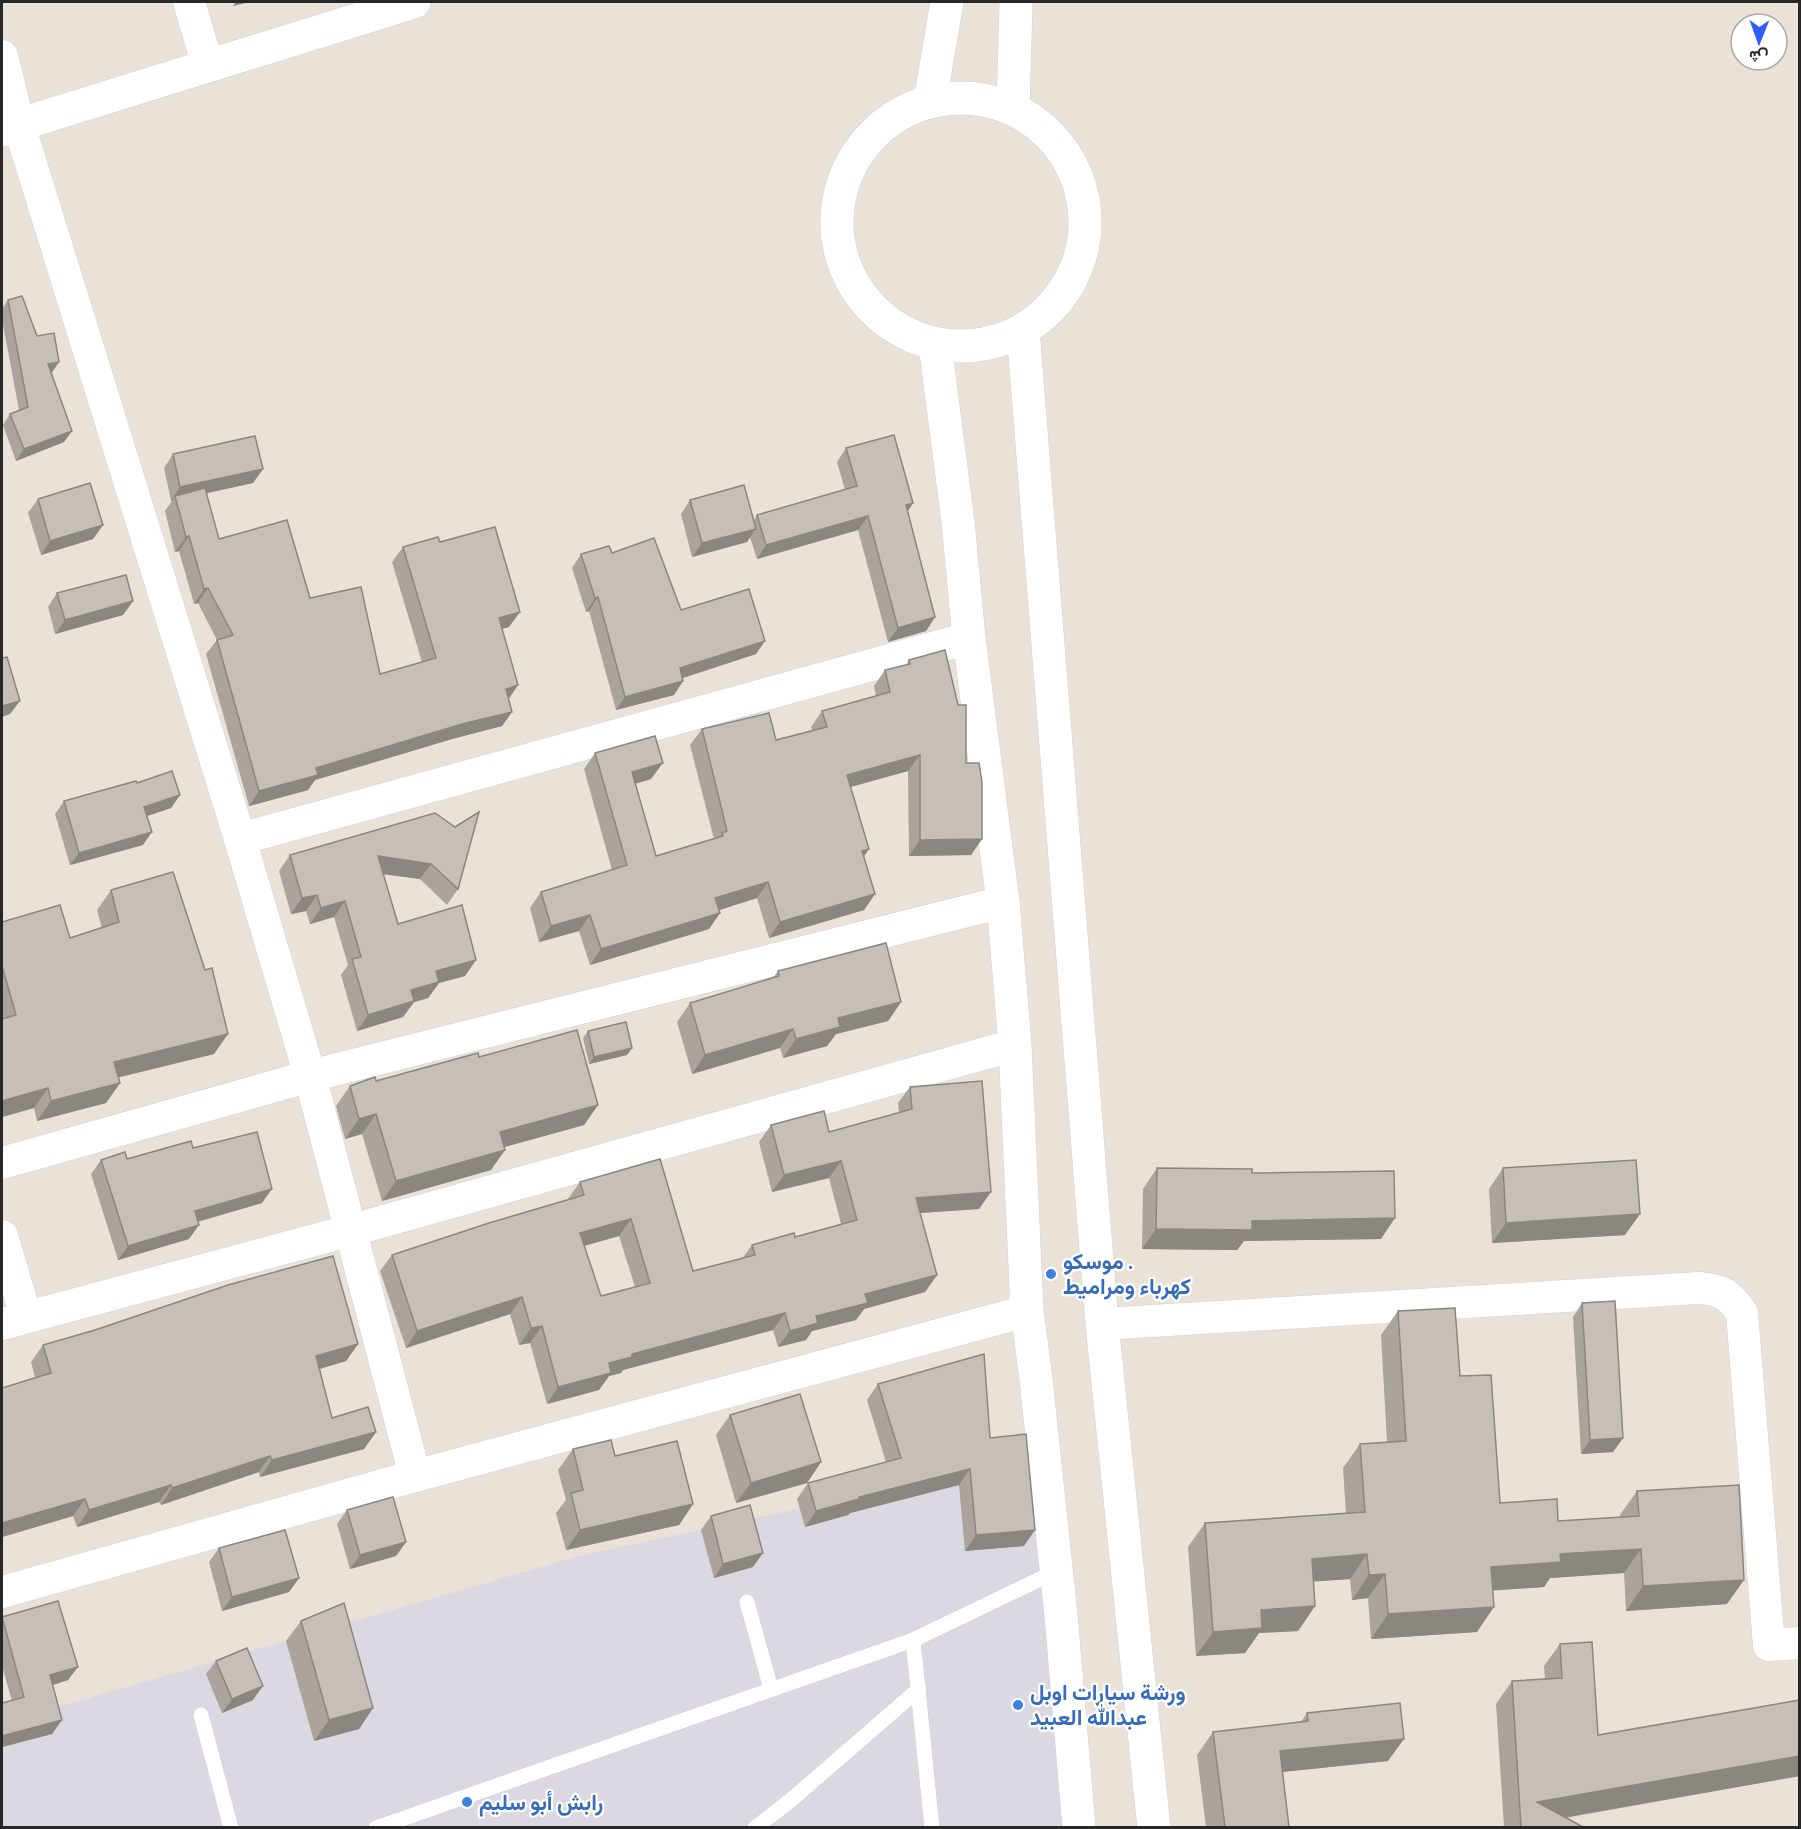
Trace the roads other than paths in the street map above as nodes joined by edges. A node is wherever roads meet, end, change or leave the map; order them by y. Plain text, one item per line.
1 (189, 2) edge
2 (414, 2) edge
3 (947, 2) edge
4 (1016, 2) edge
5 (2, 56) edge
6 (207, 66) junction
7 (930, 101) junction
8 (1013, 108) junction
9 (10, 128) edge
10 (1023, 330) junction
11 (934, 344) junction
12 (969, 638) junction
13 (240, 839) junction
14 (1003, 902) junction
15 (1015, 1046) junction
16 (310, 1076) junction
17 (2, 1163) edge
18 (352, 1230) junction
19 (2, 1236) edge
20 (1027, 1311) junction
21 (14, 1321) edge
22 (1102, 1324) junction
23 (415, 1476) junction
24 (1057, 1571) junction
25 (2, 1592) edge
26 (747, 1602) dead end
27 (913, 1640) junction
28 (1800, 1643) edge
29 (771, 1689) junction
30 (919, 1689) junction
31 (201, 1715) dead end
32 (231, 1827) edge
33 (376, 1827) edge
34 (755, 1827) edge
35 (932, 1827) edge
36 (1079, 1827) edge
37 (1154, 1827) edge

1 - 6 street
2 - 6 street
3 - 7 street
4 - 8 street
5 - 9 street
6 - 9 street
7 - 8 street
7 - 11 street
8 - 10 street
9 - 13 street
10 - 11 street
10 - 22 street
11 - 12 street
12 - 13 street
12 - 14 street
13 - 16 street
14 - 15 street
14 - 16 street
15 - 18 street
15 - 20 street
16 - 17 street
16 - 18 street
18 - 21 street
18 - 23 street
19 - 21 street
20 - 23 street
20 - 24 street
22 - 28 street
22 - 37 street
23 - 25 street
24 - 27 lane
24 - 36 street
26 - 29 lane
27 - 29 lane
27 - 30 lane
29 - 33 lane
30 - 34 lane
30 - 35 lane
31 - 32 lane

